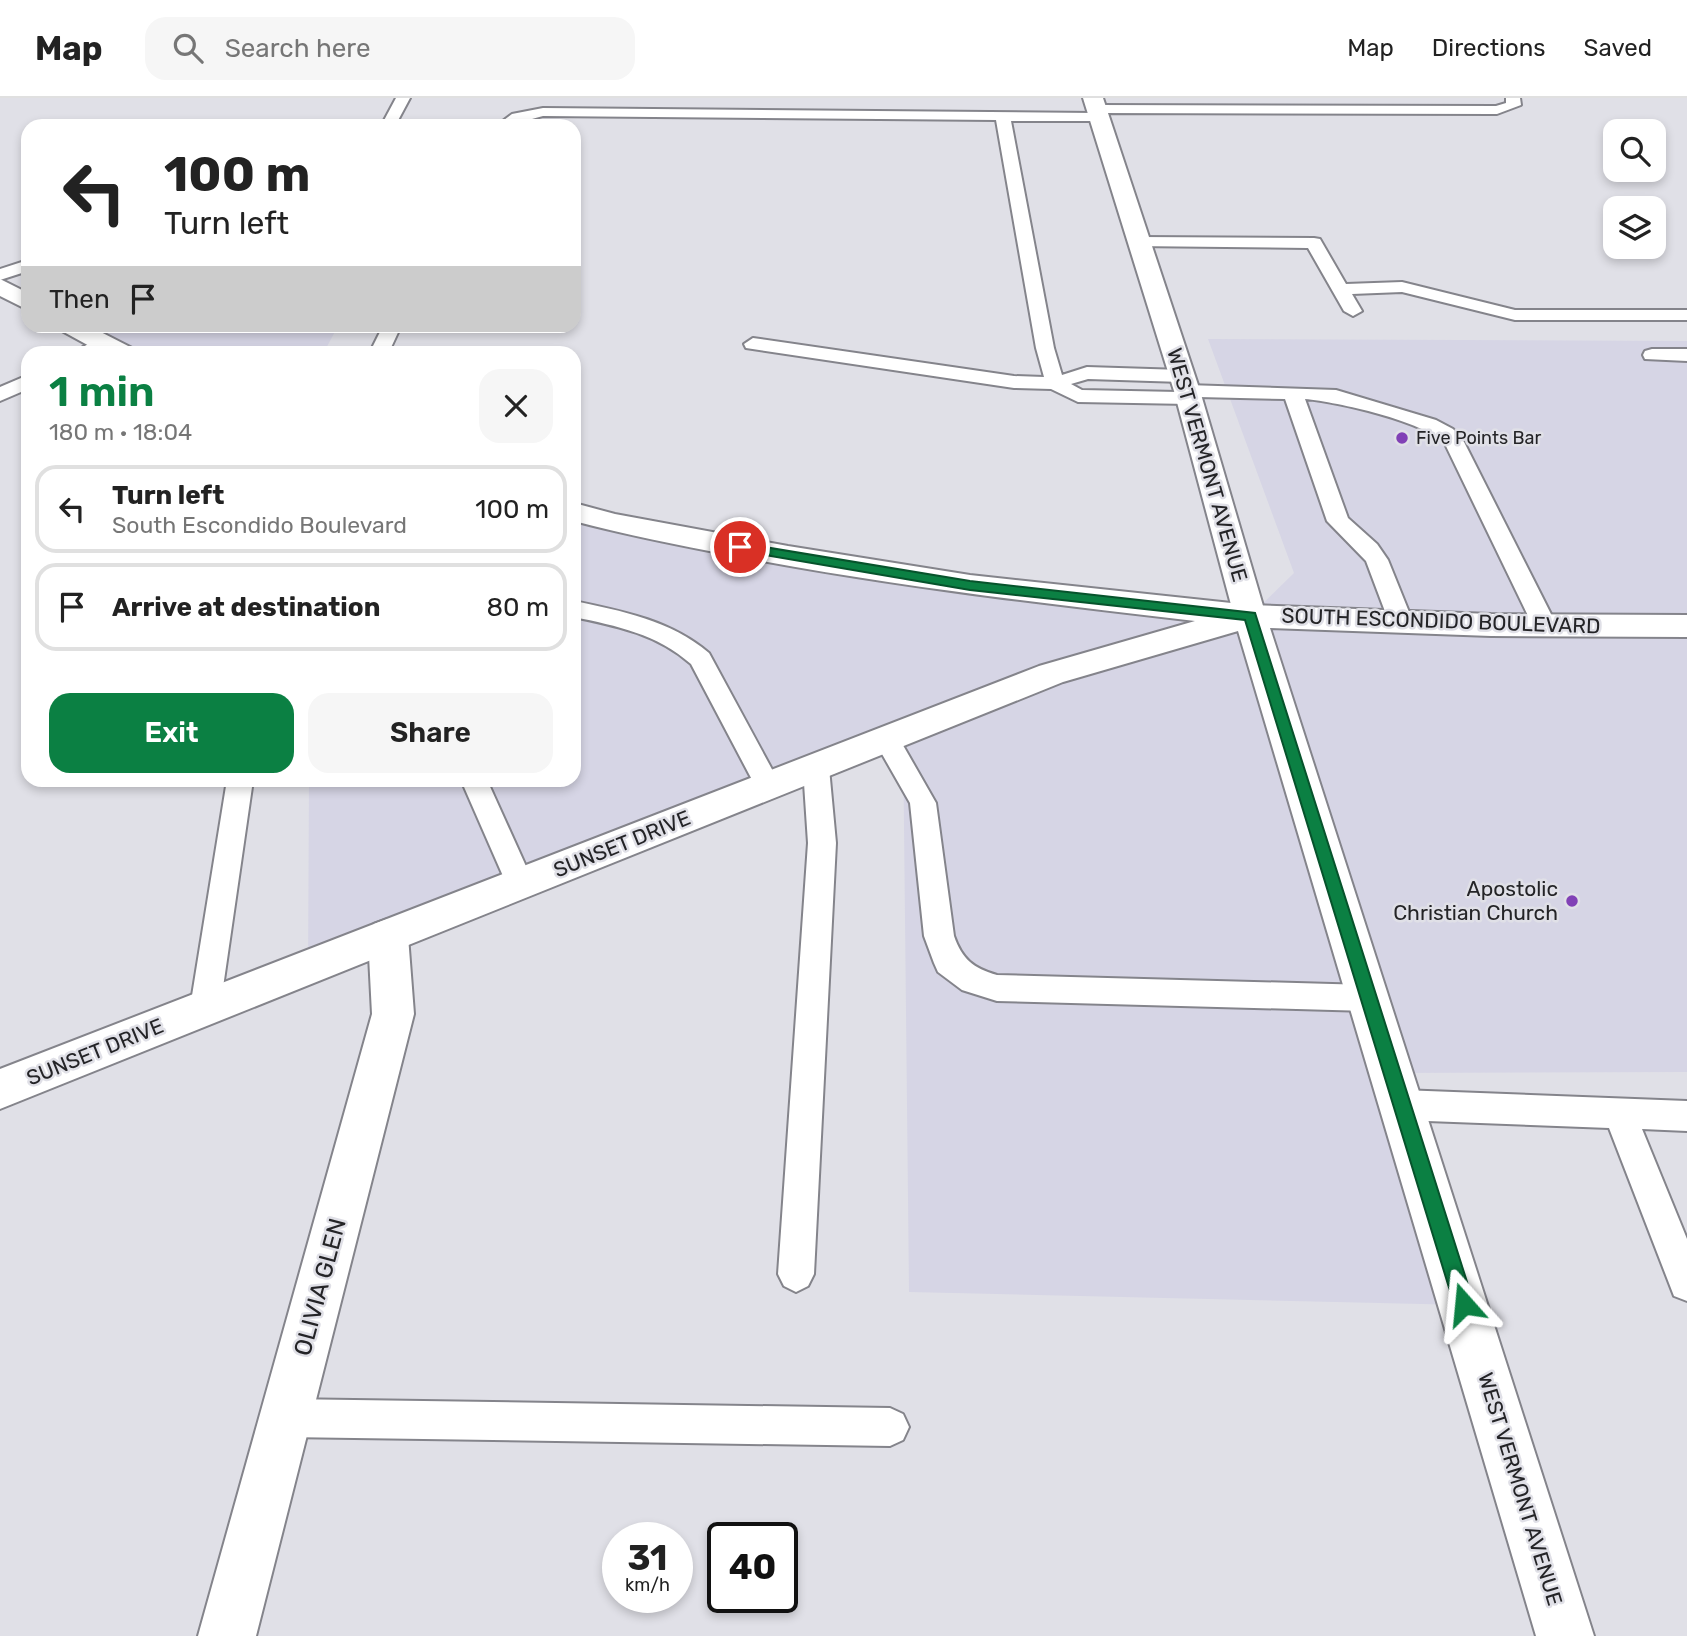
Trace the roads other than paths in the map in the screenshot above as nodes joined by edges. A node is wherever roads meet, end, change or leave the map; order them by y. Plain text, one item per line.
1 (403, 98) edge
2 (1513, 98) edge
3 (1097, 108) edge
4 (1003, 118) junction
5 (392, 119) edge
6 (514, 119) edge
7 (1139, 242) junction
8 (21, 268) edge
9 (0, 275) edge
10 (0, 286) edge
11 (1341, 289) junction
12 (21, 299) edge
13 (1353, 311) dead end
14 (1687, 315) edge
15 (77, 333) edge
16 (753, 344) dead end
17 (89, 346) edge
18 (1652, 355) dead end
19 (1687, 355) edge
20 (1055, 383) junction
21 (21, 385) edge
22 (1186, 388) junction
23 (1293, 393) junction
24 (0, 396) edge
25 (581, 514) edge
26 (581, 611) edge
27 (1250, 616) junction
28 (1401, 622) junction
29 (1545, 626) junction
30 (1687, 626) edge
31 (887, 740) junction
32 (816, 768) junction
33 (768, 786) junction
34 (239, 787) edge
35 (477, 787) edge
36 (520, 884) junction
37 (388, 936) junction
38 (1368, 998) junction
39 (205, 1008) junction
40 (0, 1089) edge
41 (1401, 1105) junction
42 (1620, 1114) junction
43 (1687, 1116) edge
44 (796, 1274) dead end
45 (1687, 1283) edge
46 (285, 1418) junction
47 (890, 1427) dead end
48 (227, 1636) edge
49 (1565, 1636) edge

1 - 5 lane
2 - 3 lane
3 - 4 lane
3 - 7 street, WEST VERMONT AVENUE
4 - 6 lane
4 - 20 lane
7 - 11 lane
7 - 22 street, WEST VERMONT AVENUE
8 - 9 lane
10 - 12 street
11 - 13 lane
11 - 14 lane
15 - 17 street
16 - 20 lane
18 - 19 lane
20 - 22 lane
21 - 24 lane
22 - 23 lane
22 - 27 street, WEST VERMONT AVENUE
23 - 28 lane
23 - 29 lane
25 - 27 street, SOUTH ESCONDIDO BOULEVARD
26 - 33 lane
27 - 28 street, SOUTH ESCONDIDO BOULEVARD
27 - 31 street, SUNSET DRIVE
27 - 38 street, WEST VERMONT AVENUE
28 - 29 street, SOUTH ESCONDIDO BOULEVARD
29 - 30 street, SOUTH ESCONDIDO BOULEVARD
31 - 32 street, SUNSET DRIVE
31 - 38 lane
32 - 33 street, SUNSET DRIVE
32 - 44 lane
33 - 36 street, SUNSET DRIVE
34 - 39 lane
35 - 36 lane
36 - 37 street, SUNSET DRIVE
37 - 39 street, SUNSET DRIVE
37 - 46 street, OLIVIA GLEN
38 - 41 street, WEST VERMONT AVENUE
39 - 40 street, SUNSET DRIVE
41 - 42 lane
41 - 49 street, WEST VERMONT AVENUE
42 - 43 lane
42 - 45 lane
46 - 47 lane
46 - 48 street, OLIVIA GLEN

